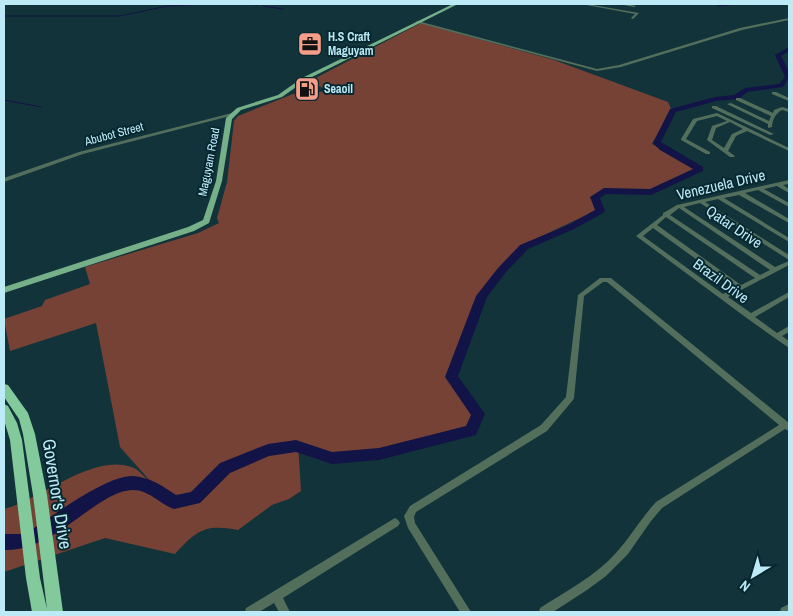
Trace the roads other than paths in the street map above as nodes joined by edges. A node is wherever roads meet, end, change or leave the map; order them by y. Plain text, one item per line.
1 (456, 4) edge
2 (583, 4) edge
3 (621, 4) edge
4 (634, 6) dead end
5 (633, 18) dead end
6 (789, 19) edge
7 (417, 22) junction
8 (774, 93) dead end
9 (738, 99) dead end
10 (789, 100) edge
11 (728, 104) dead end
12 (714, 107) dead end
13 (789, 111) edge
14 (232, 114) junction
15 (773, 115) junction
16 (730, 121) junction
17 (770, 123) junction
18 (747, 129) junction
19 (726, 150) junction
20 (789, 150) edge
21 (708, 153) dead end
22 (732, 156) dead end
23 (4, 180) edge
24 (789, 182) edge
25 (777, 184) junction
26 (760, 189) junction
27 (789, 191) edge
28 (740, 193) junction
29 (718, 197) junction
30 (700, 201) junction
31 (789, 205) edge
32 (679, 206) junction
33 (665, 214) junction
34 (789, 221) edge
35 (654, 226) junction
36 (639, 236) joint
37 (789, 240) edge
38 (789, 258) edge
39 (789, 263) edge
40 (776, 270) junction
41 (760, 278) junction
42 (741, 288) junction
43 (4, 290) edge
44 (789, 294) edge
45 (722, 297) junction
46 (750, 317) junction
47 (789, 330) edge
48 (776, 336) junction
49 (789, 345) edge
50 (4, 388) edge
51 (4, 409) edge
52 (787, 426) edge
53 (395, 523) dead end
54 (276, 596) junction
55 (789, 609) edge
56 (40, 612) edge
57 (55, 612) edge
58 (250, 612) edge
59 (285, 612) edge
60 (466, 612) edge
61 (544, 612) edge
62 (785, 612) edge

1 - 7 main road, Maguyam Road
2 - 5 street
3 - 4 street
6 - 7 street
7 - 14 main road, Maguyam Road
8 - 10 street
9 - 15 street
11 - 17 street
12 - 17 street
13 - 15 street
14 - 23 street, Abubot Street
14 - 43 main road, Maguyam Road
15 - 17 street
16 - 18 street
16 - 19 street
16 - 21 street
18 - 19 street
18 - 20 street
19 - 22 street
24 - 25 street, Venezuela Drive
25 - 26 street, Venezuela Drive
25 - 27 street
26 - 28 street, Venezuela Drive
26 - 31 street
28 - 29 street, Venezuela Drive
28 - 34 street
29 - 30 street, Venezuela Drive
29 - 37 street
30 - 32 street, Venezuela Drive
30 - 38 street
32 - 33 street, Venezuela Drive
32 - 40 street, Qatar Drive
33 - 35 street, Venezuela Drive
33 - 41 street
35 - 36 street, Venezuela Drive
35 - 42 street
36 - 45 street, Brazil Drive
39 - 40 street
40 - 41 street
41 - 42 street
42 - 45 street
44 - 46 street
45 - 46 street, Brazil Drive
46 - 48 street, Brazil Drive
47 - 48 street
48 - 49 street, Brazil Drive
50 - 57 highway, Governor's Drive
51 - 56 highway, Governor's Drive
52 - 60 street
52 - 61 street
53 - 54 street
54 - 58 street
54 - 59 street
55 - 62 street

